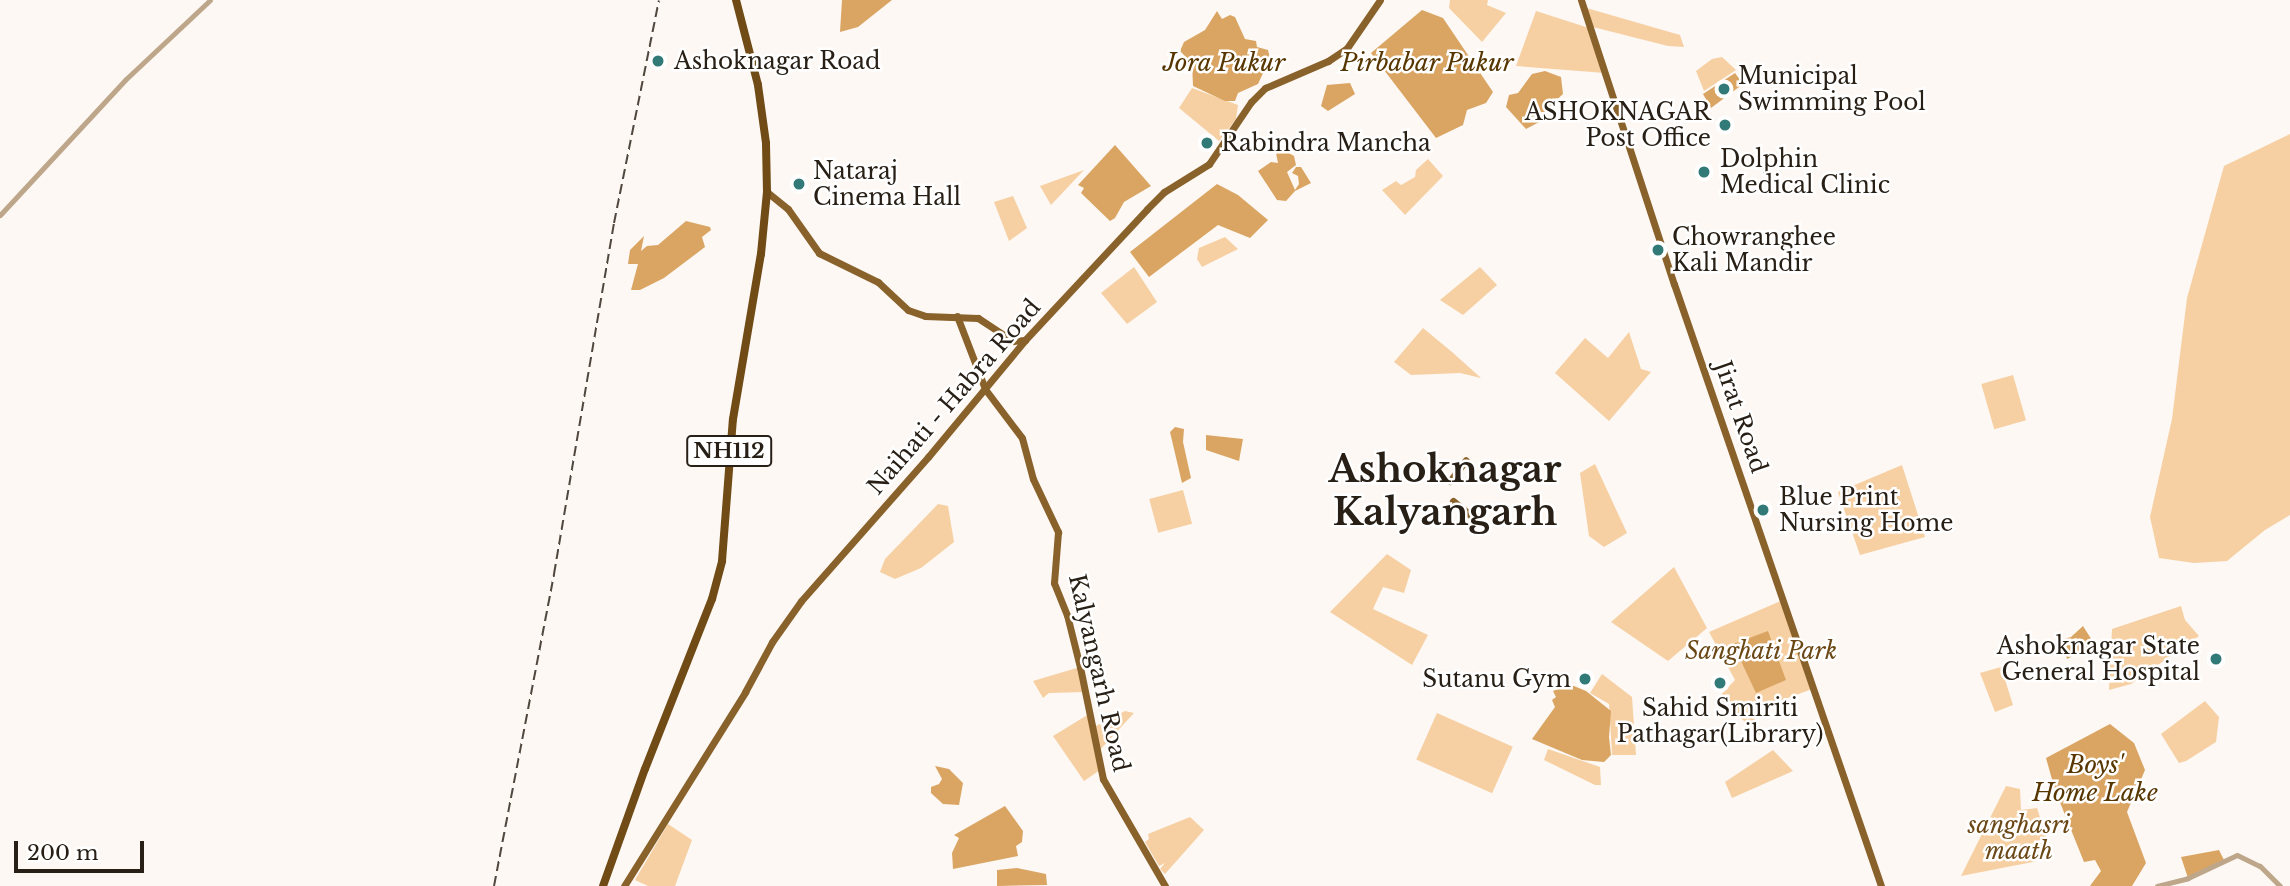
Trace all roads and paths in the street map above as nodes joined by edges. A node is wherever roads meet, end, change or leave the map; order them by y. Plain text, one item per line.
1 (211, 0) edge
2 (736, 0) edge
3 (1380, 0) edge
4 (1581, 0) edge
5 (767, 192) junction
6 (784, 205) junction
7 (766, 210) junction
8 (0, 215) edge
9 (957, 316) junction
10 (1025, 340) junction
11 (985, 389) junction
12 (1466, 460) dead end
13 (1450, 481) dead end
14 (1453, 501) dead end
15 (1474, 517) dead end
16 (603, 886) edge
17 (624, 886) edge
18 (1165, 886) edge
19 (1881, 886) edge
20 (2157, 886) edge
21 (2280, 886) edge

1 - 8 street
2 - 5 highway, NH112
3 - 10 main road, Naihati - Habra Road
4 - 19 main road, Jirat Road
5 - 6 main road
5 - 7 highway, NH112
6 - 7 main road
6 - 9 main road
7 - 16 highway, NH112
9 - 10 main road
9 - 11 main road, Kalyangarh Road
10 - 11 main road, Naihati - Habra Road
11 - 17 main road, Naihati - Habra Road
11 - 18 main road, Kalyangarh Road
12 - 13 main road
14 - 15 main road
20 - 21 street

